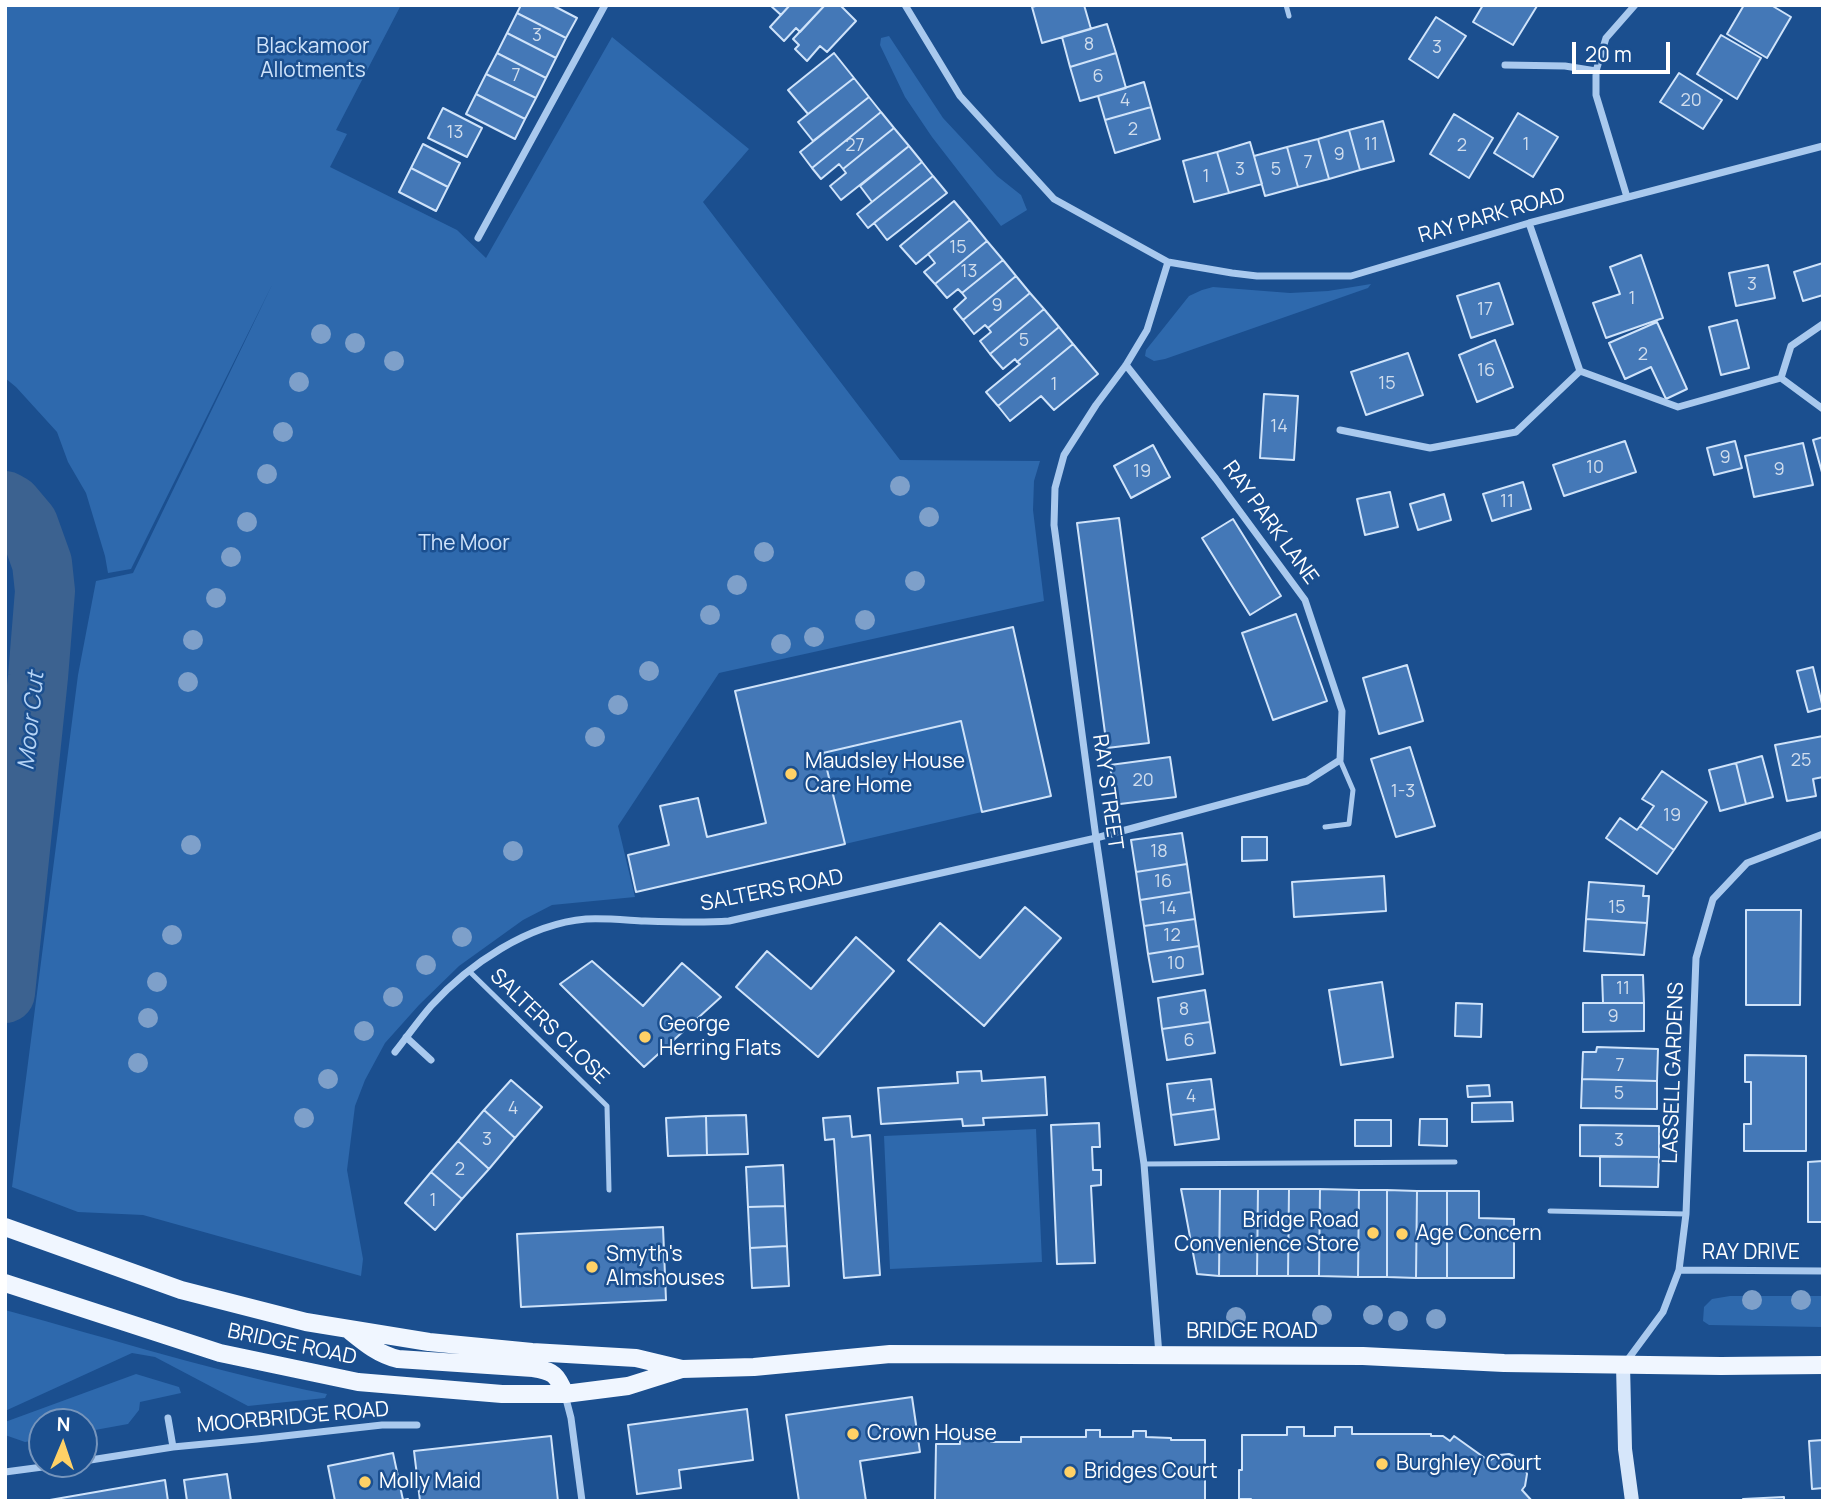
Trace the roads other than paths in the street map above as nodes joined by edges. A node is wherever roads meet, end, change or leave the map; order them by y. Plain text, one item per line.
1 (605, 5) edge
2 (905, 5) edge
3 (1286, 5) edge
4 (1635, 5) edge
5 (1289, 16) dead end
6 (1505, 65) dead end
7 (1596, 71) junction
8 (1823, 146) edge
9 (1627, 197) junction
10 (1529, 223) junction
11 (478, 238) dead end
12 (1168, 262) junction
13 (1823, 324) edge
14 (1126, 365) junction
15 (1580, 371) junction
16 (1781, 378) junction
17 (1823, 409) edge
18 (1340, 430) dead end
19 (1340, 760) junction
20 (1325, 827) dead end
21 (1823, 834) edge
22 (1096, 838) junction
23 (469, 971) junction
24 (406, 1037) junction
25 (395, 1052) dead end
26 (431, 1060) dead end
27 (1455, 1162) dead end
28 (1144, 1164) junction
29 (609, 1190) dead end
30 (1550, 1211) dead end
31 (1686, 1214) junction
32 (5, 1227) edge
33 (1679, 1270) junction
34 (1823, 1270) edge
35 (12, 1285) edge
36 (346, 1328) junction
37 (1159, 1354) junction
38 (1623, 1365) junction
39 (1823, 1365) edge
40 (682, 1369) junction
41 (565, 1394) junction
42 (168, 1419) dead end
43 (417, 1425) dead end
44 (173, 1447) junction
45 (98, 1459) edge
46 (28, 1469) edge
47 (5, 1472) edge
48 (582, 1501) edge
49 (1632, 1501) edge

1 - 11 street
2 - 12 street, RAY PARK ROAD
3 - 5 lane
4 - 7 street
6 - 7 street
7 - 9 street
8 - 9 street, RAY PARK ROAD
9 - 10 street, RAY PARK ROAD
10 - 12 street, RAY PARK ROAD
10 - 15 street
12 - 14 street, RAY STREET
13 - 16 street
14 - 19 street, RAY PARK LANE
14 - 22 street, RAY STREET
15 - 16 street
15 - 18 street
16 - 17 street
19 - 20 lane
19 - 22 street
21 - 31 street, LASSELL GARDENS
22 - 23 street, SALTERS ROAD
22 - 28 street, RAY STREET
23 - 24 street, SALTERS ROAD
23 - 29 lane, SALTERS CLOSE
24 - 25 street, SALTERS ROAD
24 - 26 street
27 - 28 lane
28 - 37 street, RAY STREET
30 - 31 lane
31 - 33 street, LASSELL GARDENS
32 - 36 main road, BRIDGE ROAD
33 - 34 street, RAY DRIVE
33 - 38 street, LASSELL GARDENS
35 - 41 main road, BRIDGE ROAD
36 - 40 main road, BRIDGE ROAD
36 - 41 main road, BRIDGE ROAD
37 - 38 main road, BRIDGE ROAD
37 - 40 main road, BRIDGE ROAD
38 - 39 main road, BRIDGE ROAD
38 - 49 main road
40 - 41 main road, BRIDGE ROAD
41 - 48 street
42 - 44 street, MOORBRIDGE ROAD
43 - 44 street, MOORBRIDGE ROAD
44 - 45 street, MOORBRIDGE ROAD
46 - 47 street

